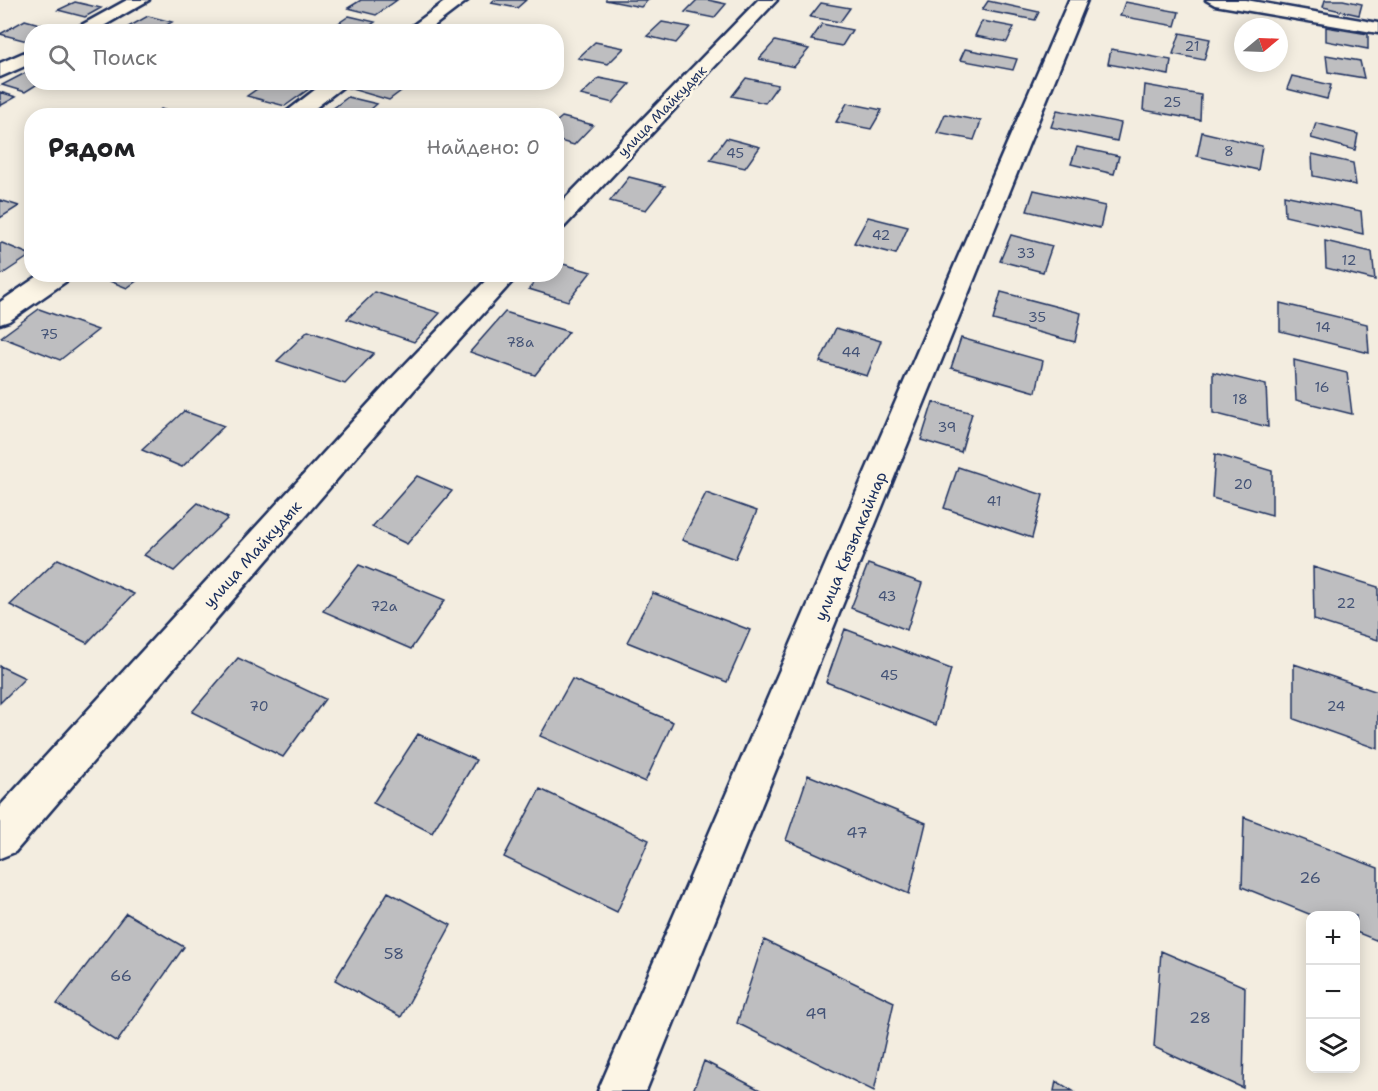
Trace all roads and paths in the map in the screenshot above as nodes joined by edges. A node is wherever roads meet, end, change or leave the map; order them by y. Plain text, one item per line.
1 (141, 0) edge
2 (459, 0) edge
3 (768, 0) edge
4 (1078, 0) edge
5 (1215, 0) edge
6 (1295, 7) edge
7 (94, 24) edge
8 (425, 24) edge
9 (1378, 28) edge
10 (24, 59) edge
11 (0, 71) edge
12 (328, 90) edge
13 (302, 108) edge
14 (564, 214) edge
15 (47, 282) edge
16 (499, 282) edge
17 (0, 315) edge
18 (0, 837) edge
19 (622, 1091) edge

1 - 7 street
2 - 8 street
3 - 14 street, улица Майкудык
4 - 19 street, улица Кызылкайнар
5 - 6 street
6 - 9 street
10 - 11 street
12 - 13 street
15 - 17 street
16 - 18 street, улица Майкудык

